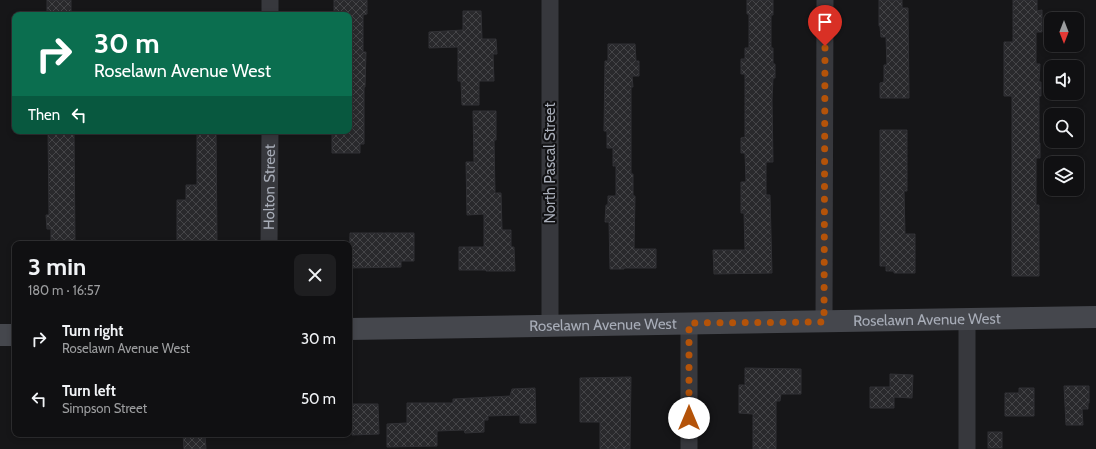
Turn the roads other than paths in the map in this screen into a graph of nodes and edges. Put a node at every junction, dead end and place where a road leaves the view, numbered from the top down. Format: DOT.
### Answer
graph roads {
  1 [pos="270,0"];
  2 [pos="550,0"];
  3 [pos="825,0"];
  4 [pos="270,12"];
  5 [pos="270,134"];
  6 [pos="269,241"];
  7 [pos="1096,317"];
  8 [pos="967,319"];
  9 [pos="824,322"];
  10 [pos="689,323"];
  11 [pos="550,326"];
  12 [pos="352,329"];
  13 [pos="0,335"];
  14 [pos="12,335"];
  15 [pos="689,449"];
  16 [pos="967,449"];
  1 -- 4 [label="street"];
  2 -- 11 [label="street, North Pascal Street"];
  3 -- 9 [label="street"];
  5 -- 6 [label="street, Holton Street"];
  7 -- 8 [label="street, Roselawn Avenue West"];
  8 -- 9 [label="street, Roselawn Avenue West"];
  8 -- 16 [label="street"];
  9 -- 10 [label="street, Roselawn Avenue West"];
  10 -- 11 [label="street, Roselawn Avenue West"];
  10 -- 15 [label="street"];
  11 -- 12 [label="street, Roselawn Avenue West"];
  13 -- 14 [label="street"];
}
